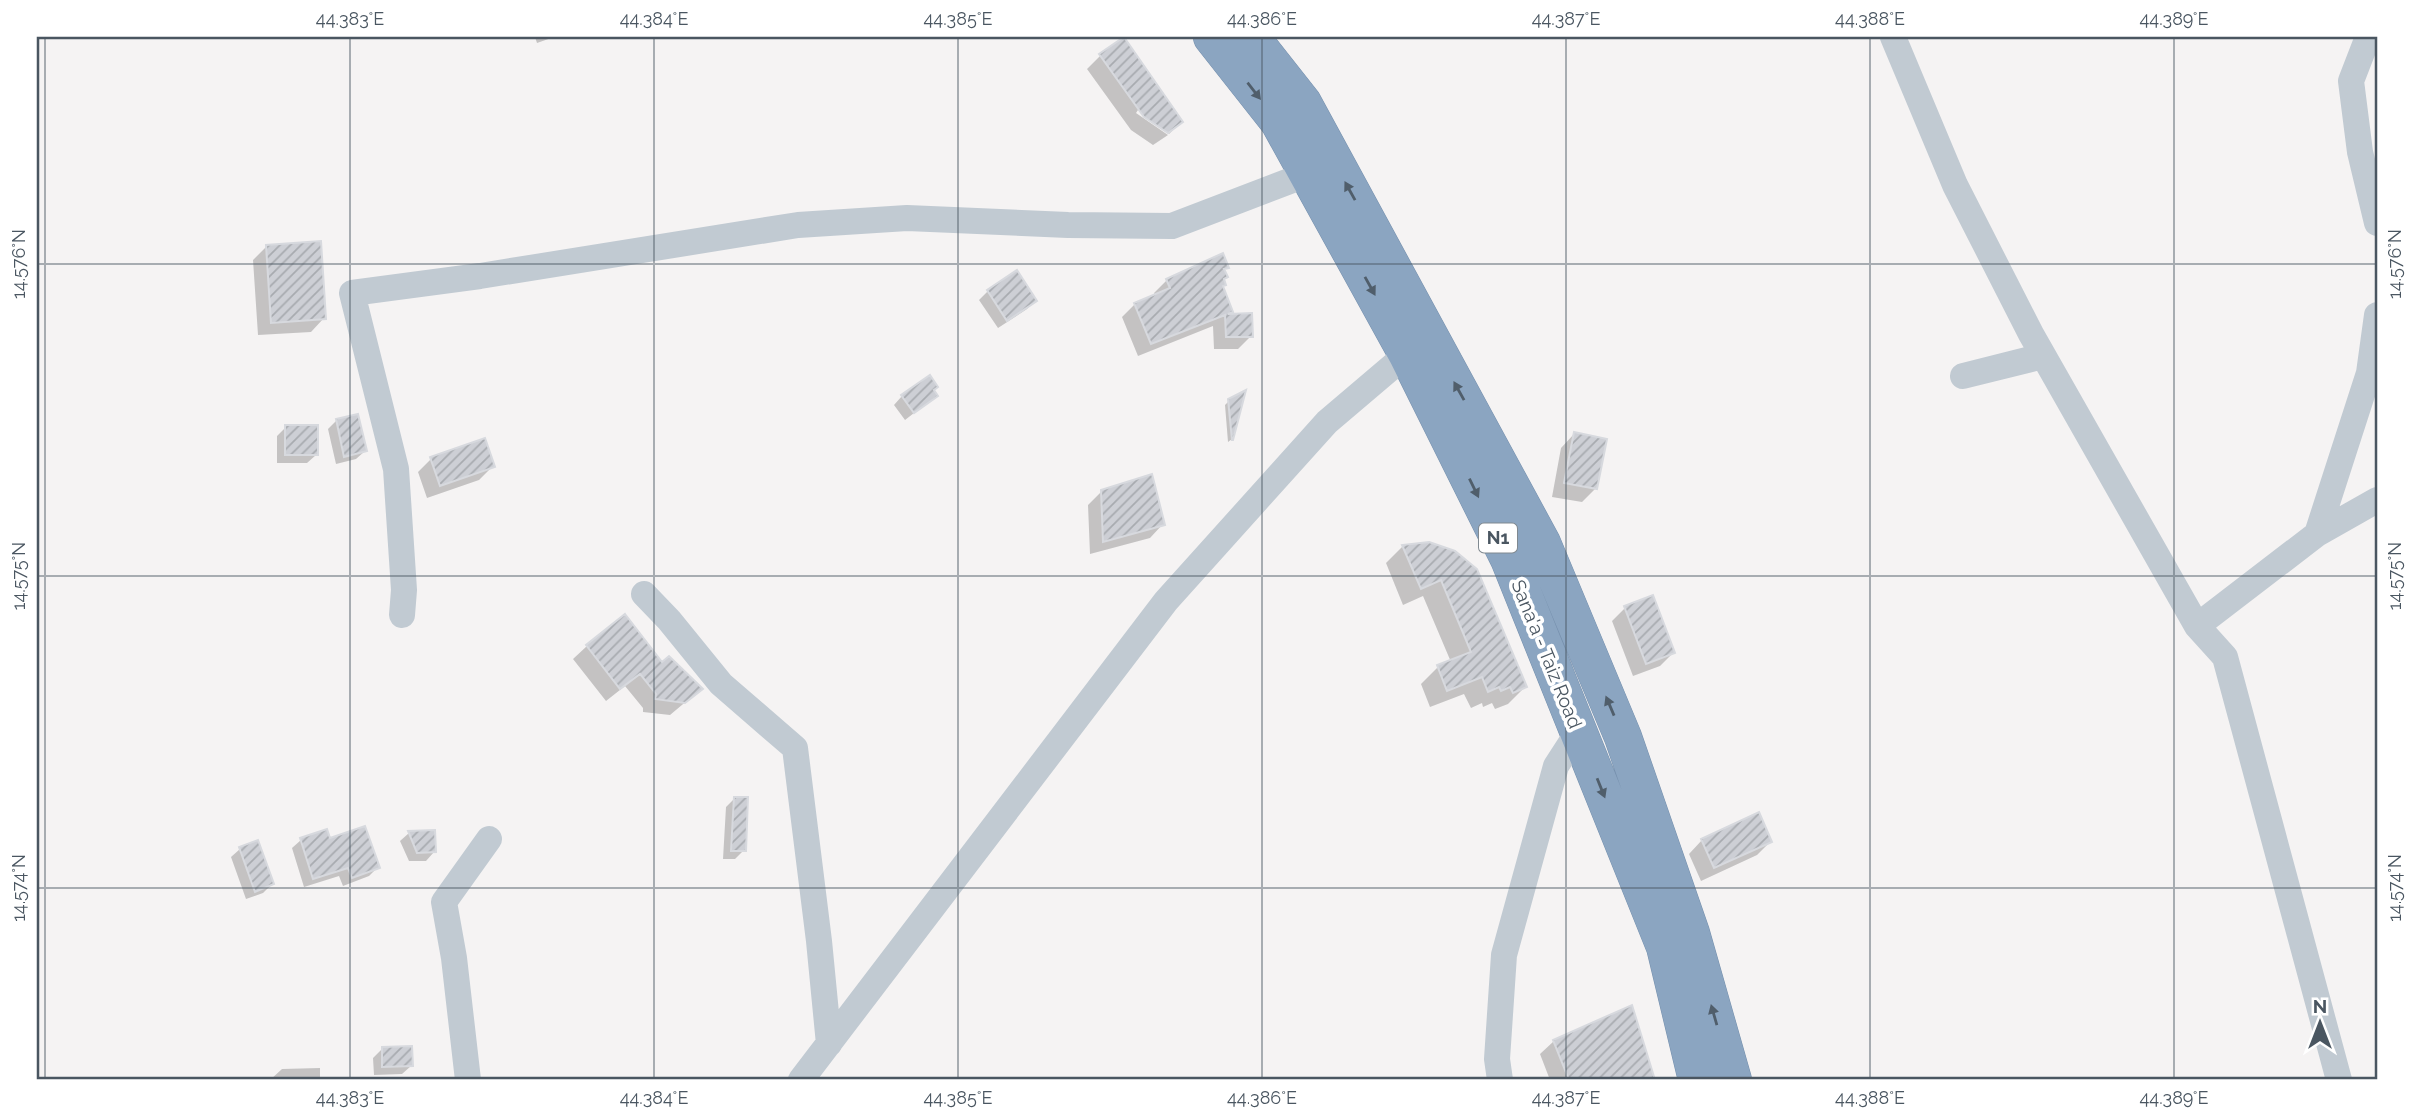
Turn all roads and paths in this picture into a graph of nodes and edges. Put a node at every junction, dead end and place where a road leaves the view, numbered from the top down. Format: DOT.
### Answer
graph roads {
  1 [pos="1212,37"];
  2 [pos="1251,37"];
  3 [pos="1893,37"];
  4 [pos="2368,37"];
  5 [pos="1308,174"];
  6 [pos="2377,223"];
  7 [pos="2377,315"];
  8 [pos="1407,354"];
  9 [pos="2043,356"];
  10 [pos="1963,376"];
  11 [pos="2377,499"];
  12 [pos="2317,534"];
  13 [pos="644,594"];
  14 [pos="402,615"];
  15 [pos="2197,626"];
  16 [pos="1578,732"];
  17 [pos="489,839"];
  18 [pos="828,1045"];
  19 [pos="468,1080"];
  20 [pos="801,1080"];
  21 [pos="1500,1080"];
  22 [pos="1697,1080"];
  23 [pos="1733,1080"];
  24 [pos="2339,1080"];
  1 -- 5 [label="highway, Sana'a - Taiz Road / N1, one-way"];
  23 -- 2 [label="highway, Sana'a - Taiz Road / N1, one-way"];
  3 -- 9 [label="street"];
  4 -- 6 [label="street"];
  5 -- 8 [label="highway, Sana'a - Taiz Road / N1, one-way"];
  5 -- 14 [label="street"];
  7 -- 12 [label="street"];
  8 -- 16 [label="highway, Sana'a - Taiz Road / N1, one-way"];
  8 -- 18 [label="street"];
  9 -- 10 [label="street"];
  9 -- 15 [label="street"];
  11 -- 12 [label="street"];
  12 -- 15 [label="street"];
  13 -- 18 [label="street"];
  15 -- 24 [label="street"];
  16 -- 21 [label="street"];
  16 -- 22 [label="highway, Sana'a - Taiz Road / N1, one-way"];
  17 -- 19 [label="street"];
  18 -- 20 [label="street"];
}
